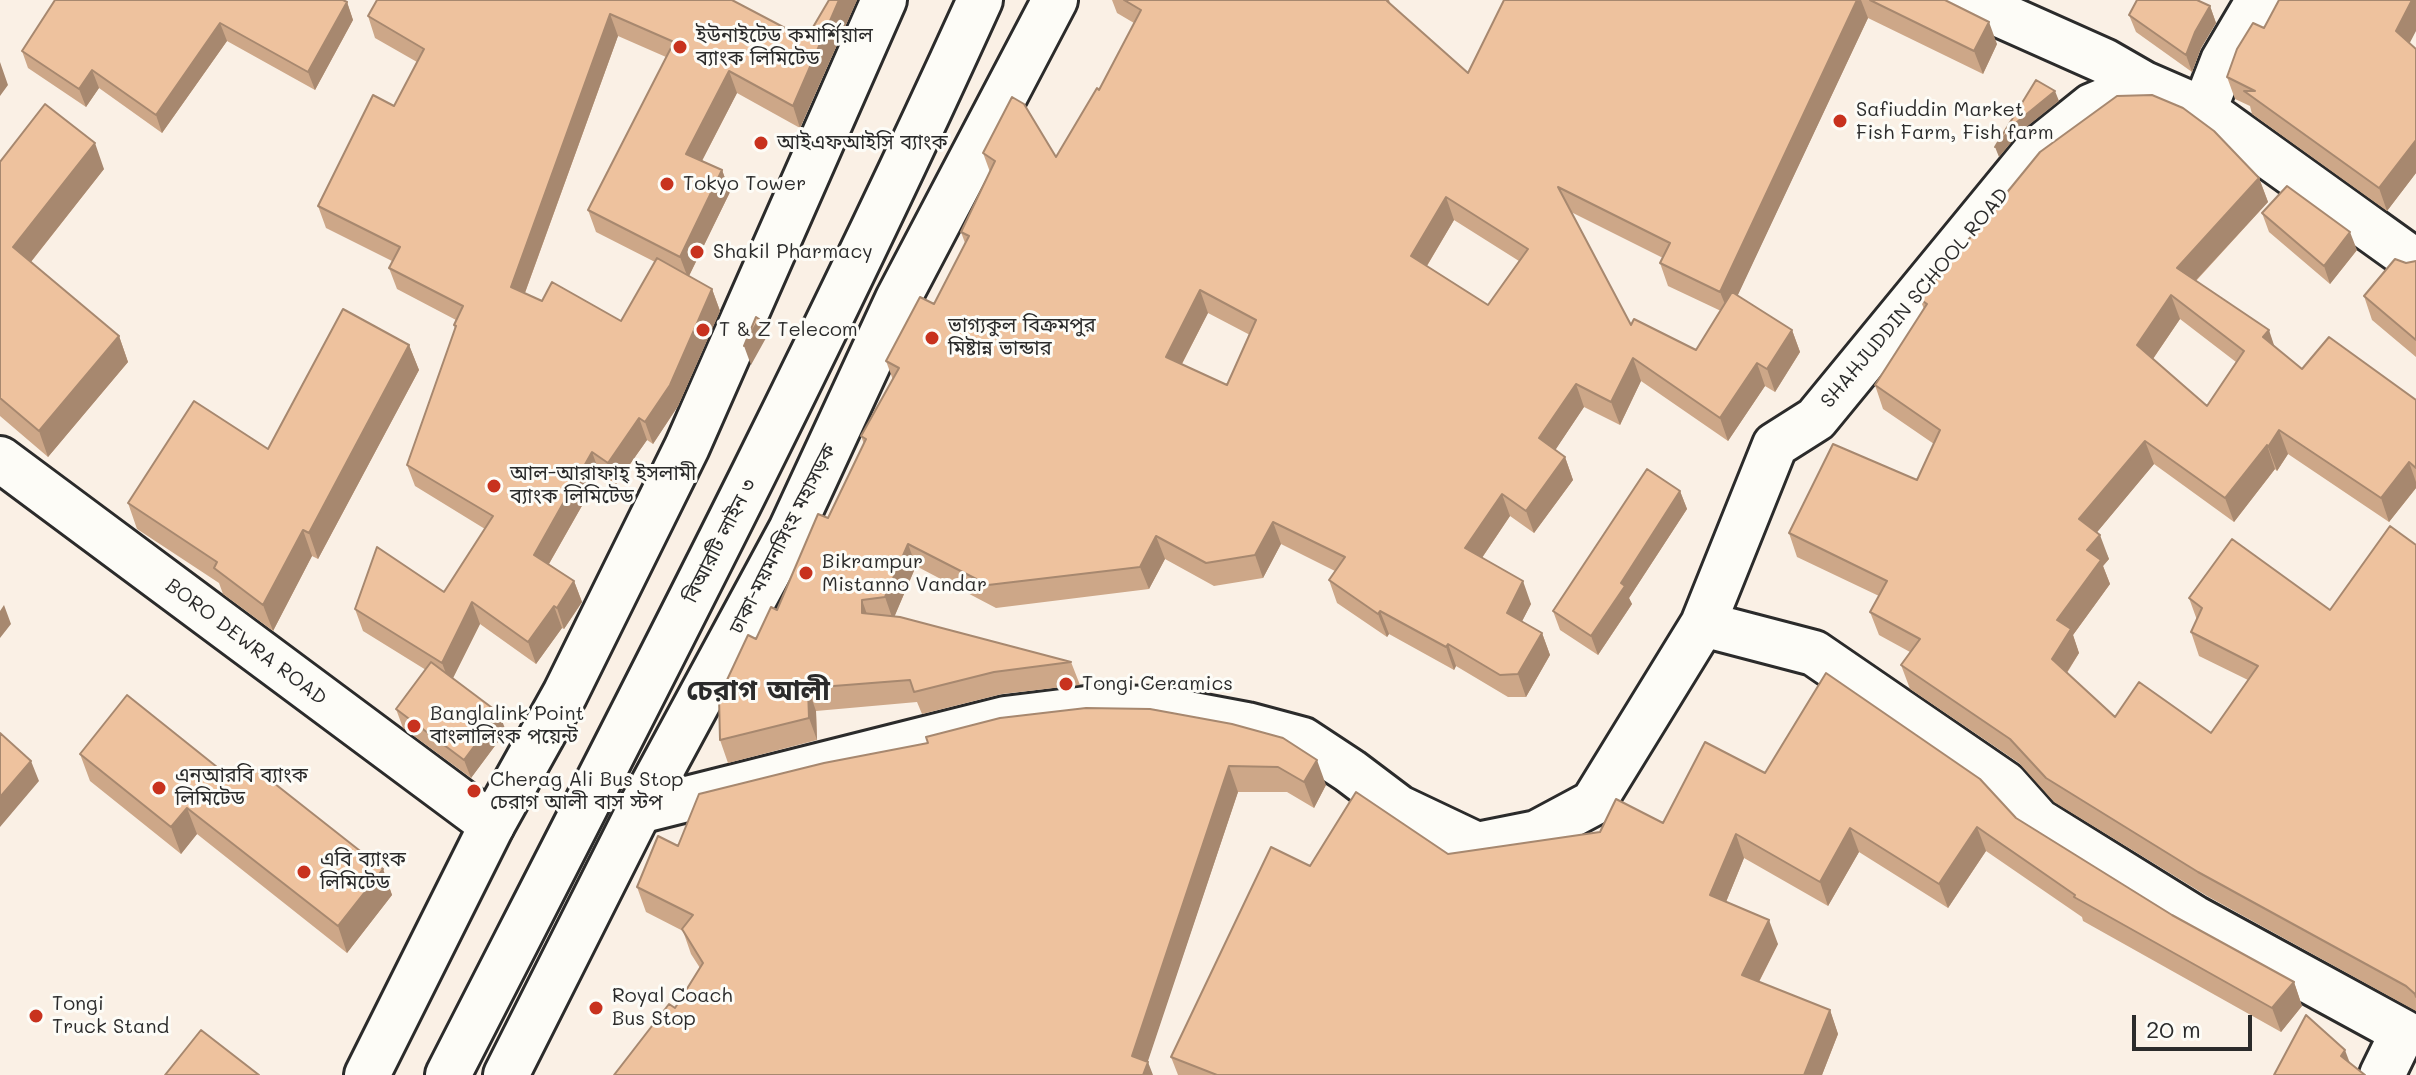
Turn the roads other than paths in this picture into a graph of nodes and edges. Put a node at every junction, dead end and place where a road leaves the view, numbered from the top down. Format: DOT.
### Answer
graph roads {
  1 [pos="884,0"];
  2 [pos="980,0"];
  3 [pos="1055,0"];
  4 [pos="1967,0"];
  5 [pos="2259,0"];
  6 [pos="2144,84"];
  7 [pos="2204,110"];
  8 [pos="2416,262"];
  9 [pos="0,459"];
  10 [pos="1703,624"];
  11 [pos="639,811"];
  12 [pos="492,825"];
  13 [pos="367,1075"];
  14 [pos="448,1075"];
  15 [pos="506,1075"];
  16 [pos="2382,1075"];
  1 -- 12 [label="main road"];
  2 -- 14 [label="main road, বিআরটি লাইন ৩"];
  3 -- 11 [label="main road, ঢাকা-ময়মনসিংহ মহাসড়ক"];
  4 -- 6 [label="main road"];
  5 -- 7 [label="main road"];
  6 -- 7 [label="main road"];
  6 -- 10 [label="main road, SHAHJUDDIN SCHOOL ROAD"];
  7 -- 8 [label="main road"];
  9 -- 12 [label="main road, BORO DEWRA ROAD"];
  10 -- 11 [label="main road, SHAHJUDDIN SCHOOL ROAD"];
  10 -- 16 [label="main road"];
  11 -- 15 [label="main road, ঢাকা-ময়মনসিংহ মহাসড়ক"];
  12 -- 13 [label="main road"];
}
